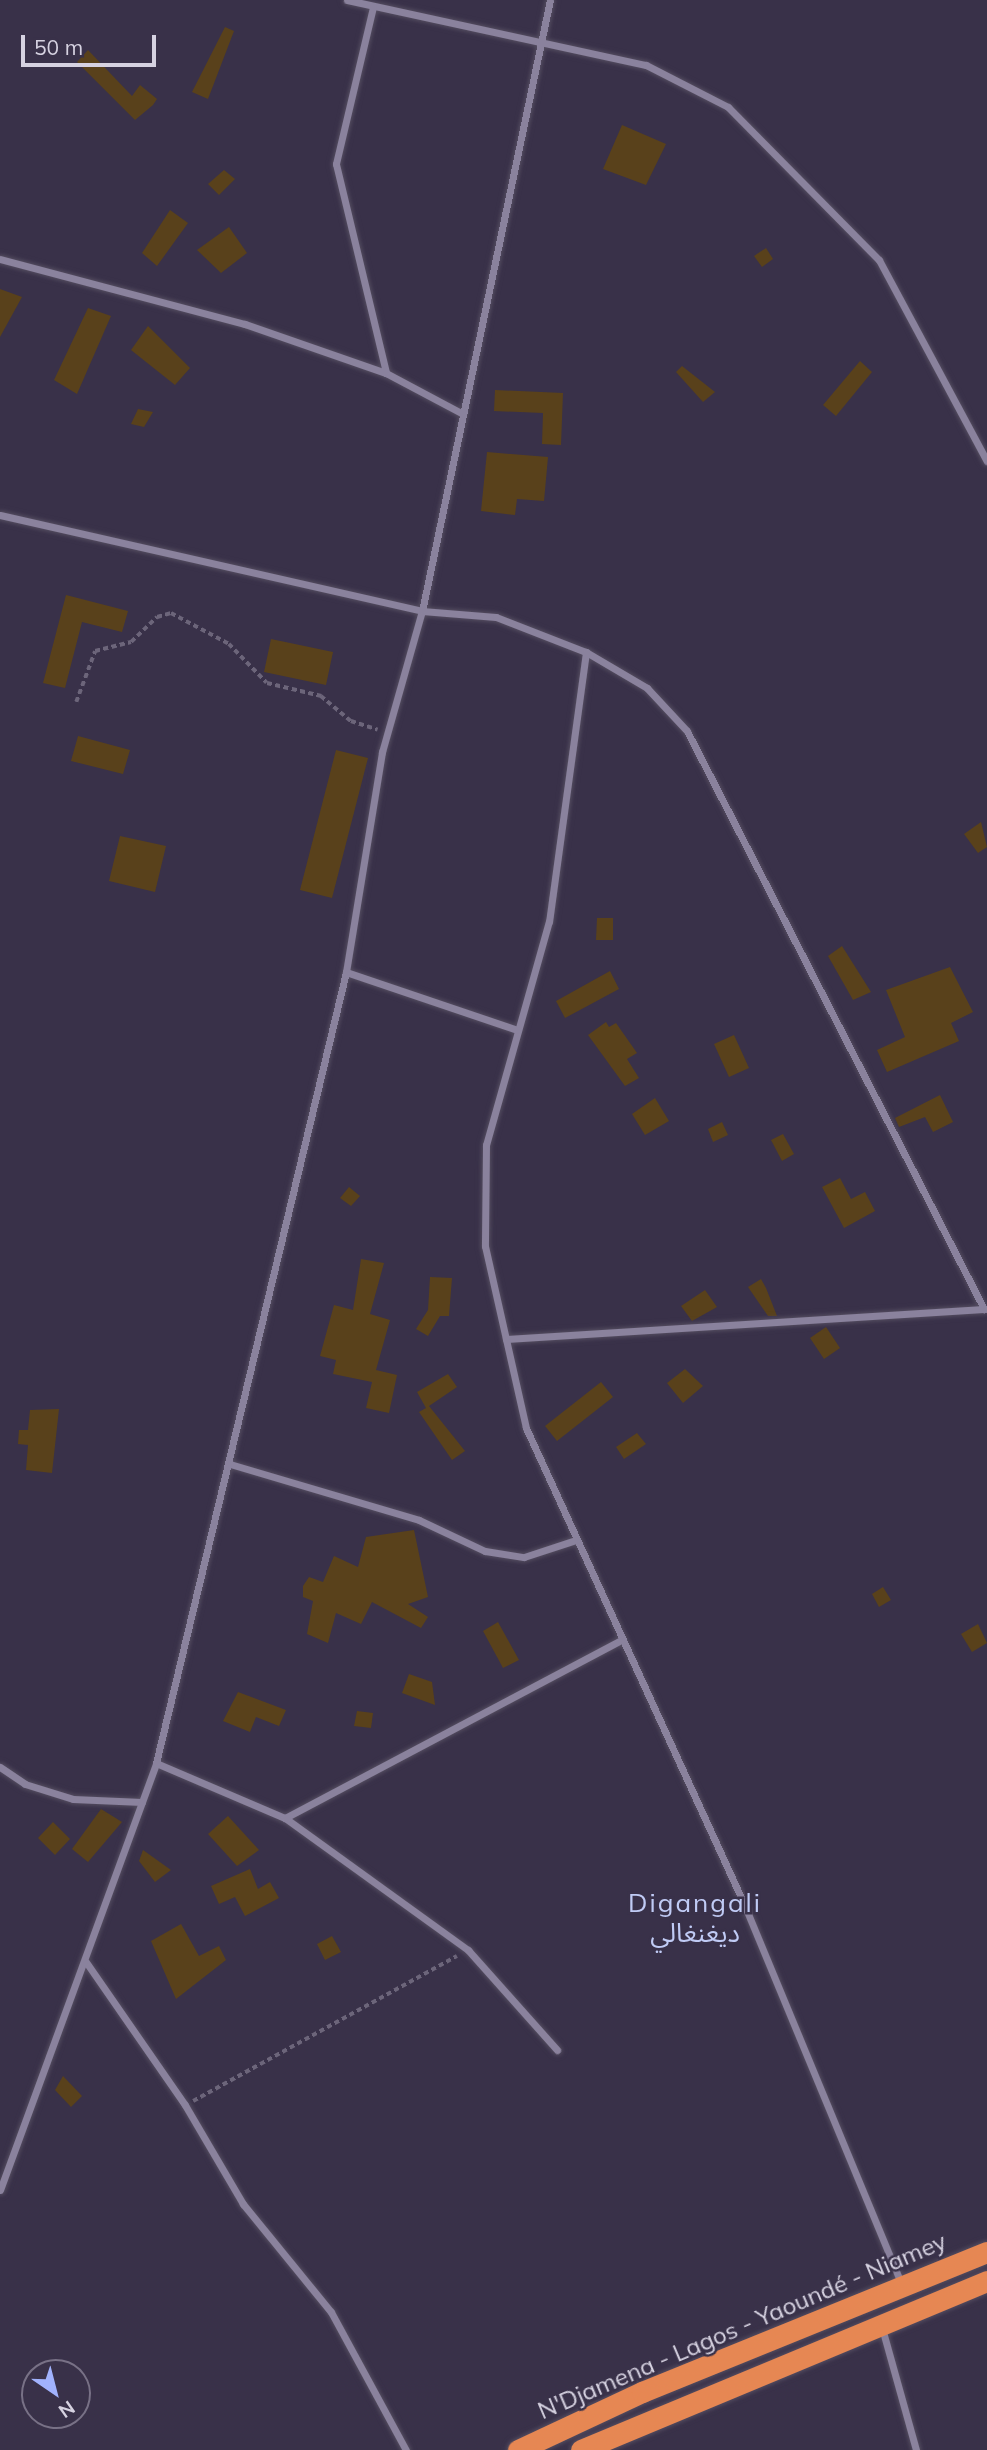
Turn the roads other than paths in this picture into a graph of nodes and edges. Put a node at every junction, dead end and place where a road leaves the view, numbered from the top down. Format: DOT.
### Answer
graph roads {
  1 [pos="347,0"];
  2 [pos="550,0"];
  3 [pos="373,7"];
  4 [pos="540,41"];
  5 [pos="0,260"];
  6 [pos="386,373"];
  7 [pos="463,414"];
  8 [pos="987,461"];
  9 [pos="0,515"];
  10 [pos="422,611"];
  11 [pos="586,652"];
  12 [pos="346,972"];
  13 [pos="517,1030"];
  14 [pos="506,1339"];
  15 [pos="230,1464"];
  16 [pos="576,1540"];
  17 [pos="623,1639"];
  18 [pos="156,1763"];
  19 [pos="0,1767"];
  20 [pos="142,1802"];
  21 [pos="285,1818"];
  22 [pos="86,1962"];
  23 [pos="557,2050"];
  24 [pos="1,2185"];
  25 [pos="987,2252"];
  26 [pos="987,2281"];
  27 [pos="902,2283"];
  28 [pos="880,2324"];
  29 [pos="406,2450"];
  30 [pos="518,2450"];
  31 [pos="581,2450"];
  32 [pos="916,2450"];
  1 -- 3 [label="street"];
  2 -- 4 [label="street"];
  3 -- 4 [label="street"];
  3 -- 6 [label="street"];
  4 -- 7 [label="street"];
  4 -- 8 [label="street"];
  5 -- 6 [label="street"];
  6 -- 7 [label="street"];
  7 -- 10 [label="street"];
  9 -- 10 [label="street"];
  10 -- 11 [label="street"];
  10 -- 12 [label="street"];
  11 -- 13 [label="street"];
  11 -- 14 [label="street"];
  12 -- 13 [label="street"];
  12 -- 15 [label="street"];
  13 -- 14 [label="street"];
  14 -- 16 [label="street"];
  15 -- 16 [label="street"];
  15 -- 18 [label="street"];
  16 -- 17 [label="street"];
  17 -- 21 [label="street"];
  17 -- 27 [label="street"];
  18 -- 20 [label="street"];
  18 -- 21 [label="street"];
  19 -- 20 [label="street"];
  20 -- 22 [label="street"];
  21 -- 23 [label="street"];
  22 -- 24 [label="street"];
  22 -- 29 [label="street"];
  25 -- 27 [label="highway, N'Djamena - Lagos - Yaoundé - Niamey"];
  26 -- 28 [label="highway, N'Djamena - Lagos - Yaoundé - Niamey"];
  27 -- 30 [label="highway, N'Djamena - Lagos - Yaoundé - Niamey"];
  28 -- 31 [label="highway, N'Djamena - Lagos - Yaoundé - Niamey"];
  28 -- 32 [label="street"];
}
